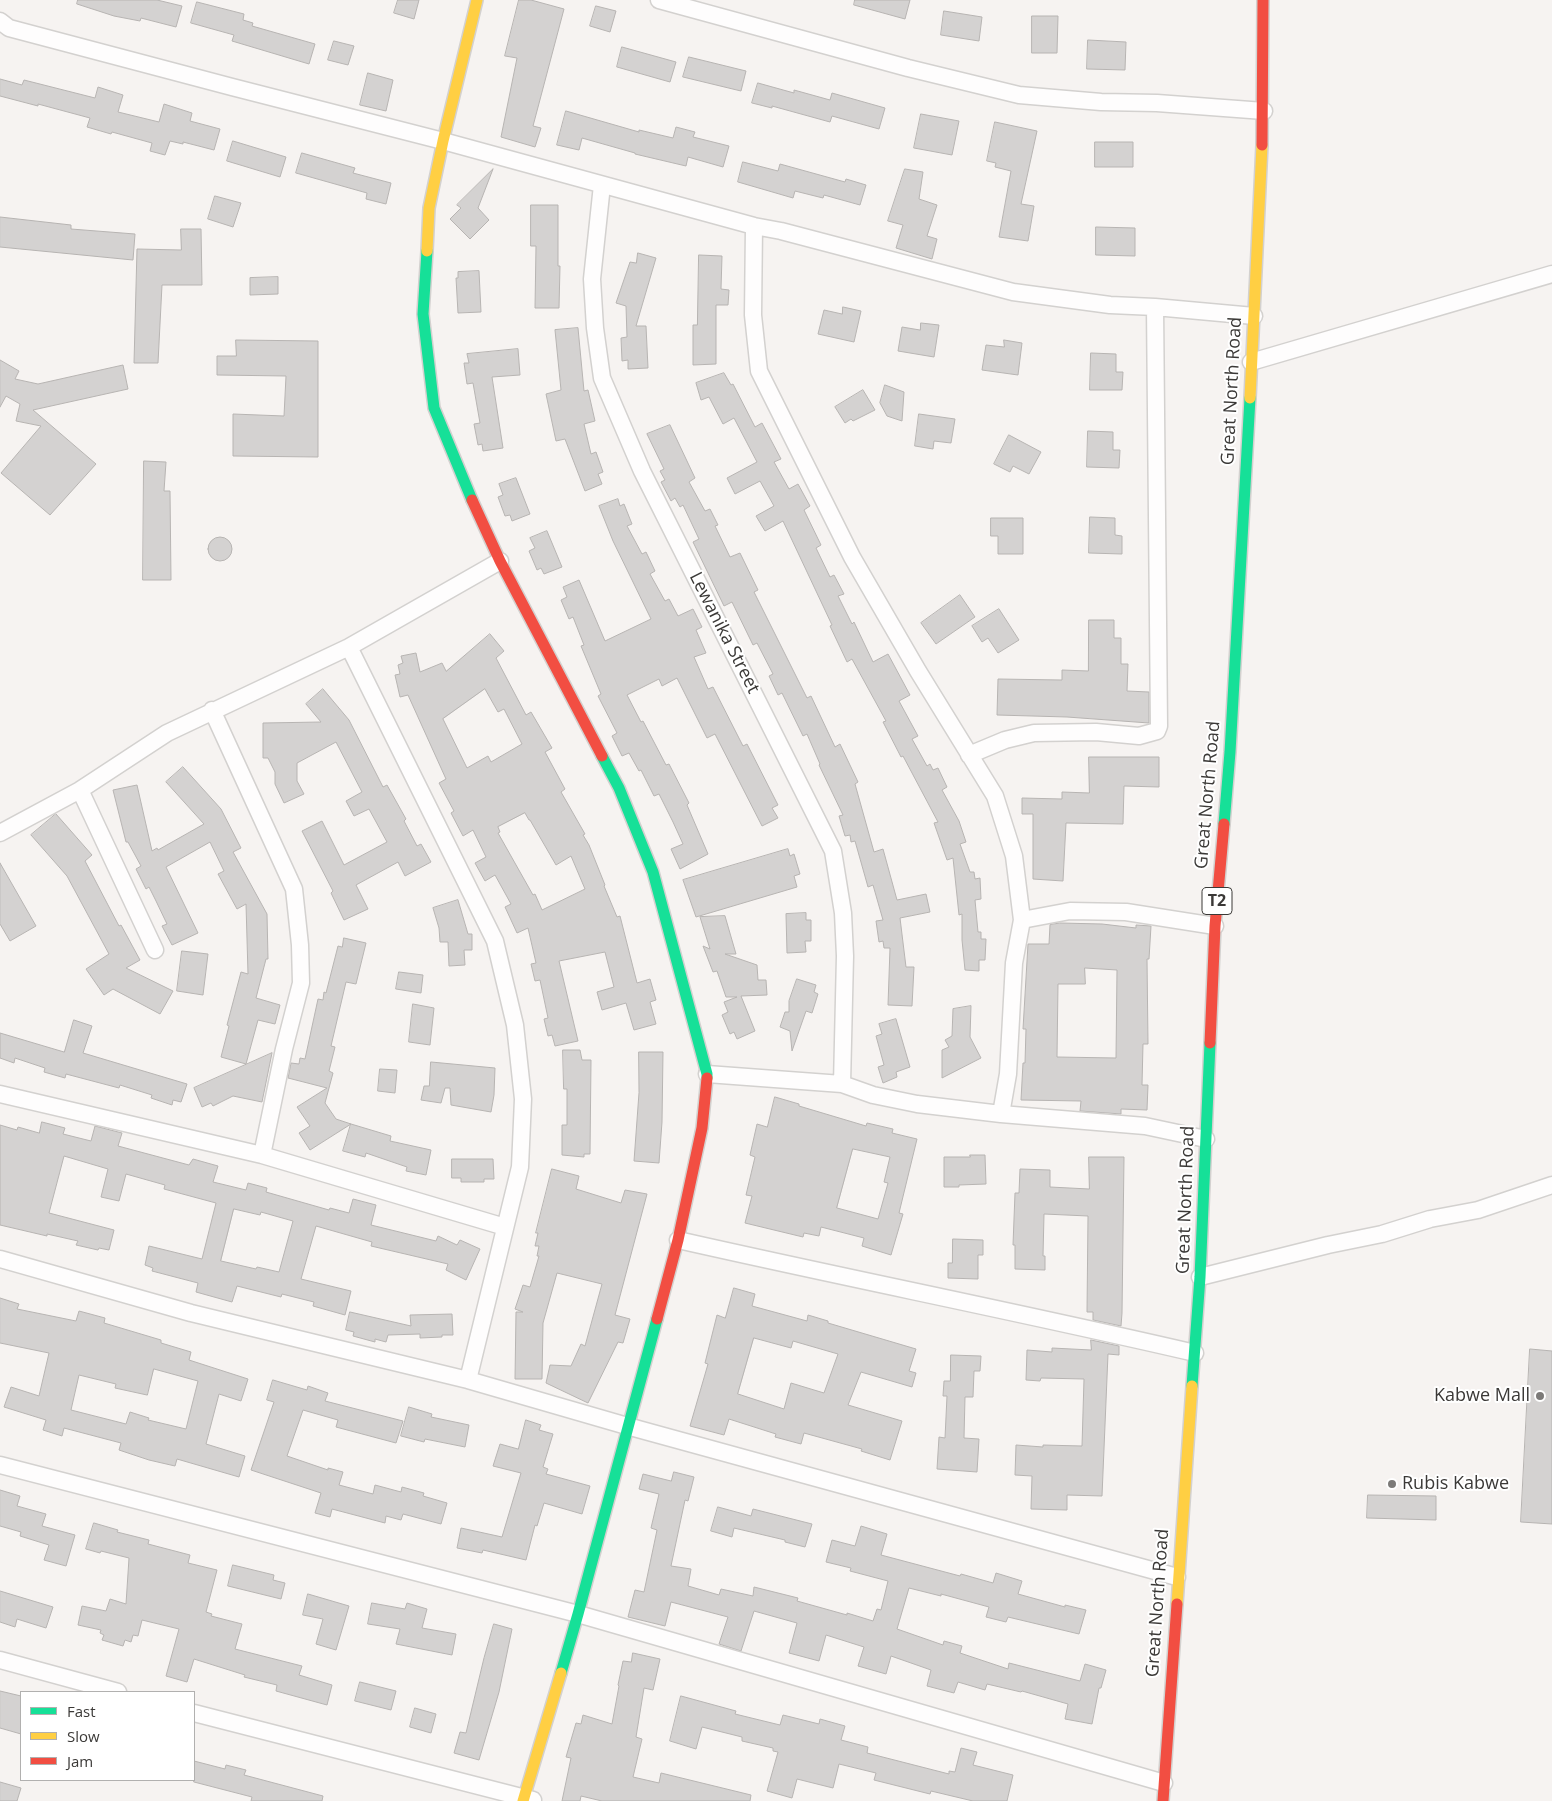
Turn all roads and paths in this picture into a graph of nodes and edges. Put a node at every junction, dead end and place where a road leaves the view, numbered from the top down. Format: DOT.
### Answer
graph roads {
  1 [pos="477,0"];
  2 [pos="659,0"];
  3 [pos="1264,0"];
  4 [pos="0,21"];
  5 [pos="1264,111"];
  6 [pos="443,141"];
  7 [pos="602,185"];
  8 [pos="754,226"];
  9 [pos="1552,274"];
  10 [pos="1155,307"];
  11 [pos="1254,316"];
  12 [pos="1251,362"];
  13 [pos="500,561"];
  14 [pos="349,647"];
  15 [pos="212,710"];
  16 [pos="969,755"];
  17 [pos="80,790"];
  18 [pos="0,833"];
  19 [pos="1022,920"];
  20 [pos="1215,926"];
  21 [pos="154,950"];
  22 [pos="707,1074"];
  23 [pos="842,1084"];
  24 [pos="0,1094"];
  25 [pos="1001,1114"];
  26 [pos="1206,1139"];
  27 [pos="262,1156"];
  28 [pos="1552,1185"];
  29 [pos="505,1227"];
  30 [pos="678,1240"];
  31 [pos="0,1259"];
  32 [pos="1200,1277"];
  33 [pos="1195,1353"];
  34 [pos="468,1380"];
  35 [pos="627,1426"];
  36 [pos="0,1465"];
  37 [pos="1177,1577"];
  38 [pos="578,1614"];
  39 [pos="0,1660"];
  40 [pos="114,1691"];
  41 [pos="195,1712"];
  42 [pos="1164,1783"];
  43 [pos="527,1800"];
  44 [pos="1163,1801"];
  1 -- 6 [label="main road"];
  2 -- 5 [label="street"];
  3 -- 5 [label="main road, Great North Road / T2"];
  4 -- 6 [label="street"];
  5 -- 11 [label="main road, Great North Road / T2"];
  6 -- 7 [label="street"];
  6 -- 13 [label="main road"];
  7 -- 8 [label="street"];
  7 -- 23 [label="street, Lewanika Street"];
  8 -- 10 [label="street"];
  8 -- 16 [label="street"];
  9 -- 12 [label="street"];
  10 -- 11 [label="street"];
  10 -- 16 [label="street"];
  11 -- 12 [label="main road, Great North Road / T2"];
  12 -- 20 [label="main road, Great North Road / T2"];
  13 -- 14 [label="street"];
  13 -- 22 [label="main road"];
  14 -- 15 [label="street"];
  14 -- 29 [label="street"];
  15 -- 17 [label="street"];
  15 -- 27 [label="street"];
  16 -- 19 [label="street"];
  17 -- 18 [label="street"];
  17 -- 21 [label="street"];
  19 -- 20 [label="street"];
  19 -- 25 [label="street"];
  20 -- 26 [label="main road, Great North Road / T2"];
  22 -- 23 [label="street"];
  22 -- 30 [label="main road"];
  23 -- 25 [label="street"];
  24 -- 27 [label="street"];
  25 -- 26 [label="street"];
  26 -- 32 [label="main road, Great North Road / T2"];
  27 -- 29 [label="street"];
  28 -- 32 [label="street"];
  29 -- 34 [label="street"];
  30 -- 33 [label="street"];
  30 -- 35 [label="main road"];
  31 -- 34 [label="street"];
  32 -- 33 [label="main road, Great North Road / T2"];
  33 -- 37 [label="main road, Great North Road / T2"];
  34 -- 35 [label="street"];
  35 -- 37 [label="street"];
  35 -- 38 [label="main road"];
  36 -- 38 [label="street"];
  37 -- 42 [label="main road, Great North Road / T2"];
  38 -- 42 [label="street"];
  38 -- 43 [label="main road"];
  39 -- 40 [label="street"];
  41 -- 43 [label="street"];
  42 -- 44 [label="main road, Great North Road / T2"];
}
